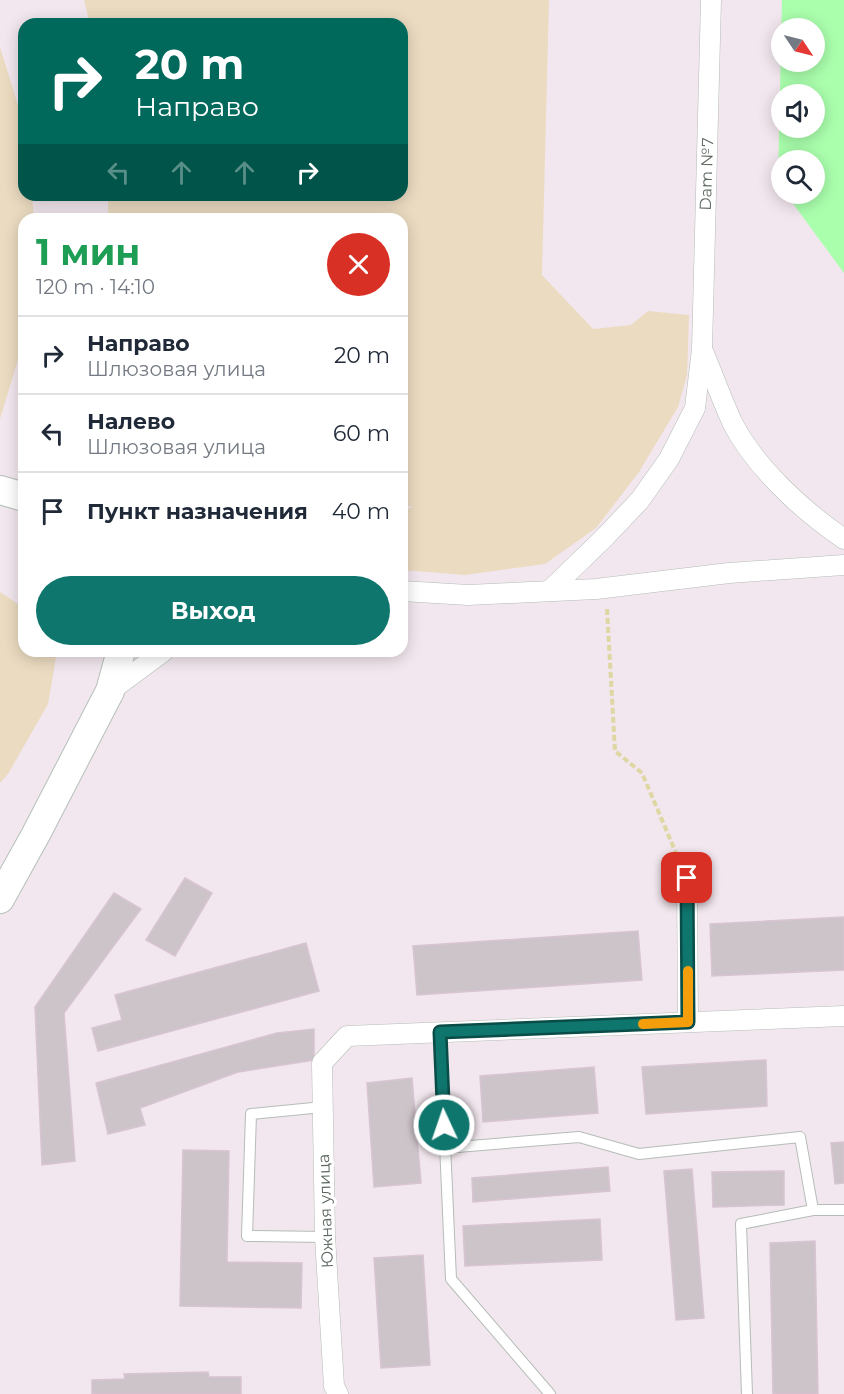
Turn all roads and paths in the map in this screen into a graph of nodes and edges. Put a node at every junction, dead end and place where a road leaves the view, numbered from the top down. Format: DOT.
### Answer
graph roads {
  1 [pos="711,0"];
  2 [pos="702,349"];
  3 [pos="0,489"];
  4 [pos="18,495"];
  5 [pos="844,539"];
  6 [pos="844,565"];
  7 [pos="606,587"];
  8 [pos="408,591"];
  9 [pos="549,591"];
  10 [pos="119,657"];
  11 [pos="156,657"];
  12 [pos="110,691"];
  13 [pos="687,878"];
  14 [pos="0,899"];
  15 [pos="844,1016"];
  16 [pos="688,1022"];
  17 [pos="440,1032"];
  18 [pos="323,1107"];
  19 [pos="445,1148"];
  20 [pos="813,1210"];
  21 [pos="844,1210"];
  22 [pos="325,1237"];
  23 [pos="338,1394"];
  24 [pos="549,1394"];
  25 [pos="747,1394"];
  1 -- 2 [label="street, Dam №7"];
  2 -- 5 [label="street"];
  2 -- 9 [label="street, Dam №7"];
  3 -- 4 [label="street"];
  6 -- 7 [label="street"];
  7 -- 9 [label="street"];
  7 -- 13 [label="path"];
  8 -- 9 [label="street"];
  10 -- 12 [label="street"];
  11 -- 12 [label="street"];
  12 -- 14 [label="street"];
  13 -- 16 [label="street"];
  15 -- 16 [label="street"];
  16 -- 17 [label="street"];
  17 -- 18 [label="street, Южная улица"];
  17 -- 19 [label="lane"];
  18 -- 22 [label="street, Южная улица"];
  18 -- 22 [label="lane"];
  19 -- 20 [label="lane"];
  19 -- 24 [label="lane"];
  20 -- 21 [label="lane"];
  20 -- 25 [label="lane"];
  22 -- 23 [label="street, Южная улица"];
}
